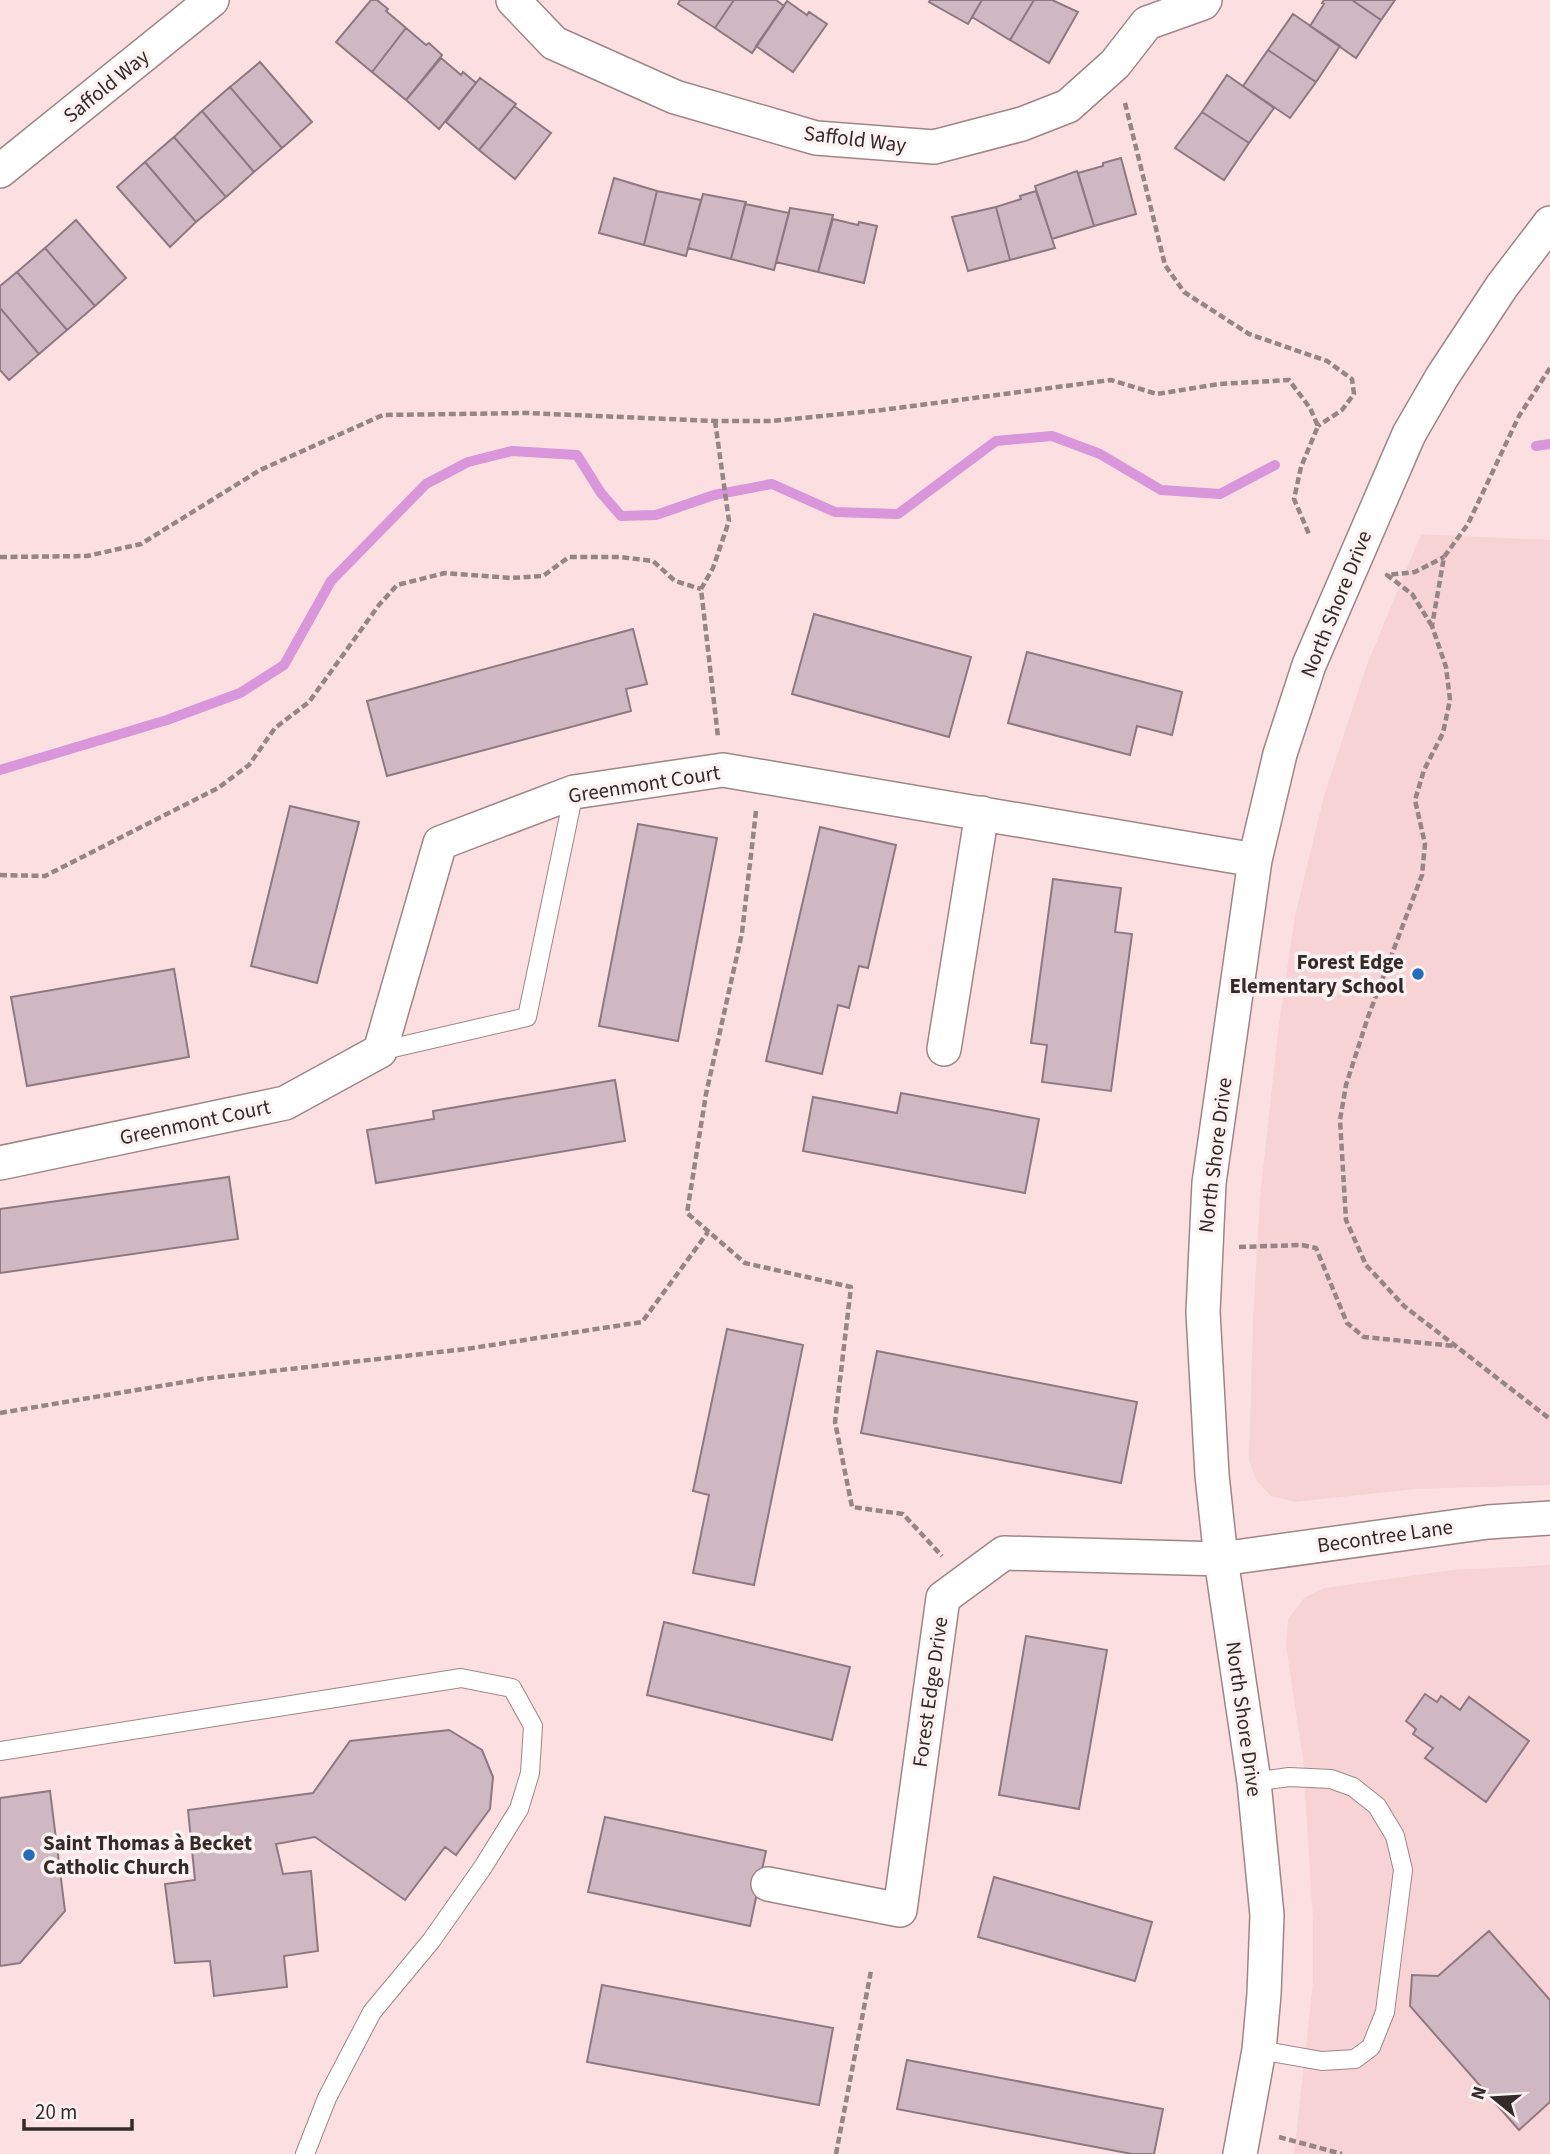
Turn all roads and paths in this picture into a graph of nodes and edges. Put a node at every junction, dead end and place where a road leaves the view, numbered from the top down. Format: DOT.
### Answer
graph roads {
  1 [pos="212,0"];
  2 [pos="513,0"];
  3 [pos="1205,0"];
  4 [pos="1147,12"];
  5 [pos="1115,64"];
  6 [pos="0,171"];
  7 [pos="1550,223"];
  8 [pos="1550,368"];
  9 [pos="715,421"];
  10 [pos="1318,426"];
  11 [pos="1310,534"];
  12 [pos="0,557"];
  13 [pos="1444,557"];
  14 [pos="701,589"];
  15 [pos="1432,626"];
  16 [pos="723,770"];
  17 [pos="760,775"];
  18 [pos="574,792"];
  19 [pos="982,813"];
  20 [pos="1255,860"];
  21 [pos="0,875"];
  22 [pos="944,1049"];
  23 [pos="380,1051"];
  24 [pos="0,1163"];
  25 [pos="708,1232"];
  26 [pos="1204,1249"];
  27 [pos="1455,1346"];
  28 [pos="0,1413"];
  29 [pos="1550,1419"];
  30 [pos="1550,1518"];
  31 [pos="1221,1559"];
  32 [pos="966,1581"];
  33 [pos="0,1751"];
  34 [pos="1254,1782"];
  35 [pos="768,1884"];
  36 [pos="871,1971"];
  37 [pos="1259,2050"];
  38 [pos="1279,2137"];
  39 [pos="304,2154"];
  40 [pos="836,2154"];
  41 [pos="1240,2154"];
  42 [pos="1342,2154"];
  1 -- 6 [label="street, Saffold Way"];
  2 -- 5 [label="street, Saffold Way"];
  3 -- 4 [label="street, Saffold Way"];
  4 -- 5 [label="street, Saffold Way"];
  5 -- 10 [label="path"];
  7 -- 20 [label="street, North Shore Drive"];
  8 -- 13 [label="path"];
  9 -- 10 [label="path"];
  9 -- 12 [label="path"];
  9 -- 14 [label="path"];
  10 -- 11 [label="path"];
  13 -- 15 [label="path"];
  13 -- 15 [label="path"];
  14 -- 16 [label="path"];
  14 -- 21 [label="path"];
  15 -- 27 [label="path"];
  16 -- 17 [label="street, Greenmont Court"];
  16 -- 18 [label="street, Greenmont Court"];
  17 -- 19 [label="street, Greenmont Court"];
  17 -- 25 [label="path"];
  18 -- 23 [label="street, Greenmont Court"];
  18 -- 23 [label="lane"];
  19 -- 20 [label="street, Greenmont Court"];
  19 -- 22 [label="street"];
  20 -- 26 [label="street, North Shore Drive"];
  23 -- 24 [label="street, Greenmont Court"];
  25 -- 28 [label="path"];
  25 -- 32 [label="path"];
  26 -- 27 [label="path"];
  26 -- 31 [label="street, North Shore Drive"];
  27 -- 29 [label="path"];
  30 -- 31 [label="street, Becontree Lane"];
  31 -- 32 [label="street, Forest Edge Drive"];
  31 -- 34 [label="street, North Shore Drive"];
  32 -- 35 [label="street, Forest Edge Drive"];
  33 -- 39 [label="lane"];
  34 -- 37 [label="street, North Shore Drive"];
  34 -- 37 [label="lane"];
  36 -- 40 [label="path"];
  37 -- 41 [label="street, North Shore Drive"];
  38 -- 42 [label="path"];
}
